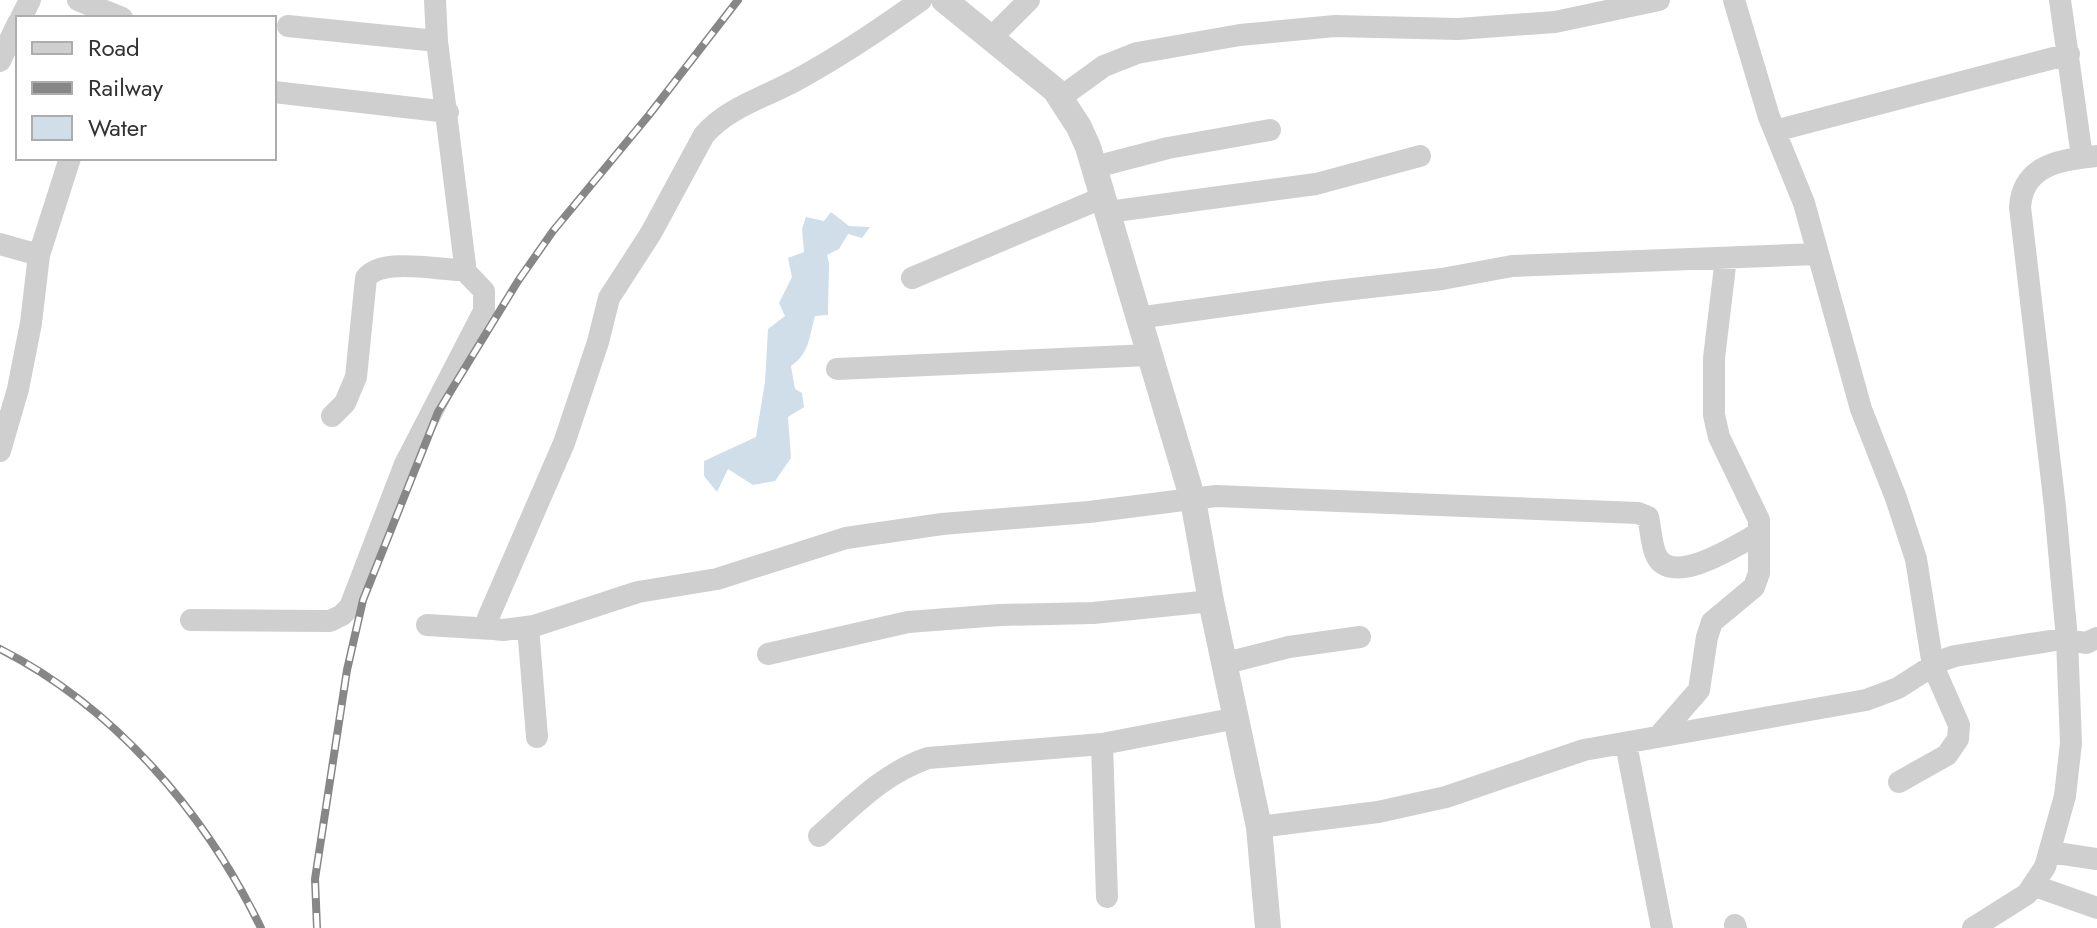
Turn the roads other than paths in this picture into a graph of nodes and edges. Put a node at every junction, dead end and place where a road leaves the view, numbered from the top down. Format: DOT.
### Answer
graph roads {
  1 [pos="78,0"];
  2 [pos="435,0"];
  3 [pos="921,0"];
  4 [pos="944,0"];
  5 [pos="1029,0"];
  6 [pos="1659,0"];
  7 [pos="1734,0"];
  8 [pos="2060,0"];
  9 [pos="1578,9"];
  10 [pos="117,16"];
  11 [pos="288,26"];
  12 [pos="16,27"];
  13 [pos="991,38"];
  14 [pos="437,41"];
  15 [pos="2069,54"];
  16 [pos="0,61"];
  17 [pos="276,92"];
  18 [pos="1061,97"];
  19 [pos="448,112"];
  20 [pos="1270,130"];
  21 [pos="1775,131"];
  22 [pos="1420,156"];
  23 [pos="2089,156"];
  24 [pos="69,160"];
  25 [pos="1095,167"];
  26 [pos="1106,205"];
  27 [pos="0,244"];
  28 [pos="1817,254"];
  29 [pos="39,255"];
  30 [pos="1726,258"];
  31 [pos="462,268"];
  32 [pos="912,278"];
  33 [pos="1137,318"];
  34 [pos="1149,355"];
  35 [pos="837,369"];
  36 [pos="332,416"];
  37 [pos="0,451"];
  38 [pos="1193,500"];
  39 [pos="1759,533"];
  40 [pos="1211,601"];
  41 [pos="191,620"];
  42 [pos="427,625"];
  43 [pos="528,627"];
  44 [pos="493,629"];
  45 [pos="1360,637"];
  46 [pos="2097,638"];
  47 [pos="2067,639"];
  48 [pos="768,654"];
  49 [pos="1226,663"];
  50 [pos="1933,666"];
  51 [pos="1237,718"];
  52 [pos="537,737"];
  53 [pos="1658,737"];
  54 [pos="1102,744"];
  55 [pos="1626,744"];
  56 [pos="1899,782"];
  57 [pos="1259,827"];
  58 [pos="819,836"];
  59 [pos="2050,852"];
  60 [pos="2097,859"];
  61 [pos="2035,886"];
  62 [pos="1107,897"];
  63 [pos="2097,908"];
  64 [pos="1268,928"];
  65 [pos="1662,928"];
  66 [pos="1973,928"];
  1 -- 10 [label="street"];
  2 -- 14 [label="street"];
  3 -- 44 [label="street"];
  4 -- 13 [label="street"];
  5 -- 13 [label="street"];
  6 -- 9 [label="street"];
  7 -- 21 [label="street"];
  8 -- 15 [label="street"];
  9 -- 18 [label="street"];
  11 -- 14 [label="street"];
  12 -- 16 [label="street"];
  13 -- 18 [label="street"];
  14 -- 19 [label="street"];
  15 -- 21 [label="street"];
  15 -- 23 [label="street"];
  17 -- 19 [label="street"];
  18 -- 25 [label="street"];
  19 -- 31 [label="street"];
  20 -- 25 [label="street"];
  21 -- 28 [label="street"];
  22 -- 26 [label="street"];
  23 -- 47 [label="street"];
  24 -- 29 [label="street"];
  25 -- 26 [label="street"];
  26 -- 32 [label="street"];
  26 -- 33 [label="street"];
  27 -- 29 [label="street"];
  28 -- 30 [label="street"];
  28 -- 50 [label="street"];
  29 -- 37 [label="street"];
  30 -- 33 [label="street"];
  30 -- 39 [label="street"];
  31 -- 36 [label="street"];
  31 -- 41 [label="street"];
  33 -- 34 [label="street"];
  34 -- 35 [label="street"];
  34 -- 38 [label="street"];
  38 -- 39 [label="street"];
  38 -- 40 [label="street"];
  38 -- 43 [label="street"];
  39 -- 53 [label="street"];
  40 -- 48 [label="street"];
  40 -- 49 [label="street"];
  42 -- 44 [label="street"];
  43 -- 44 [label="street"];
  43 -- 52 [label="street"];
  45 -- 49 [label="street"];
  46 -- 47 [label="street"];
  47 -- 50 [label="street"];
  47 -- 59 [label="street"];
  49 -- 51 [label="street"];
  50 -- 53 [label="street"];
  50 -- 56 [label="street"];
  51 -- 54 [label="street"];
  51 -- 57 [label="street"];
  53 -- 55 [label="street"];
  54 -- 58 [label="street"];
  54 -- 62 [label="street"];
  55 -- 57 [label="street"];
  55 -- 65 [label="street"];
  57 -- 64 [label="street"];
  59 -- 60 [label="street"];
  59 -- 61 [label="street"];
  61 -- 63 [label="street"];
  61 -- 66 [label="street"];
}
